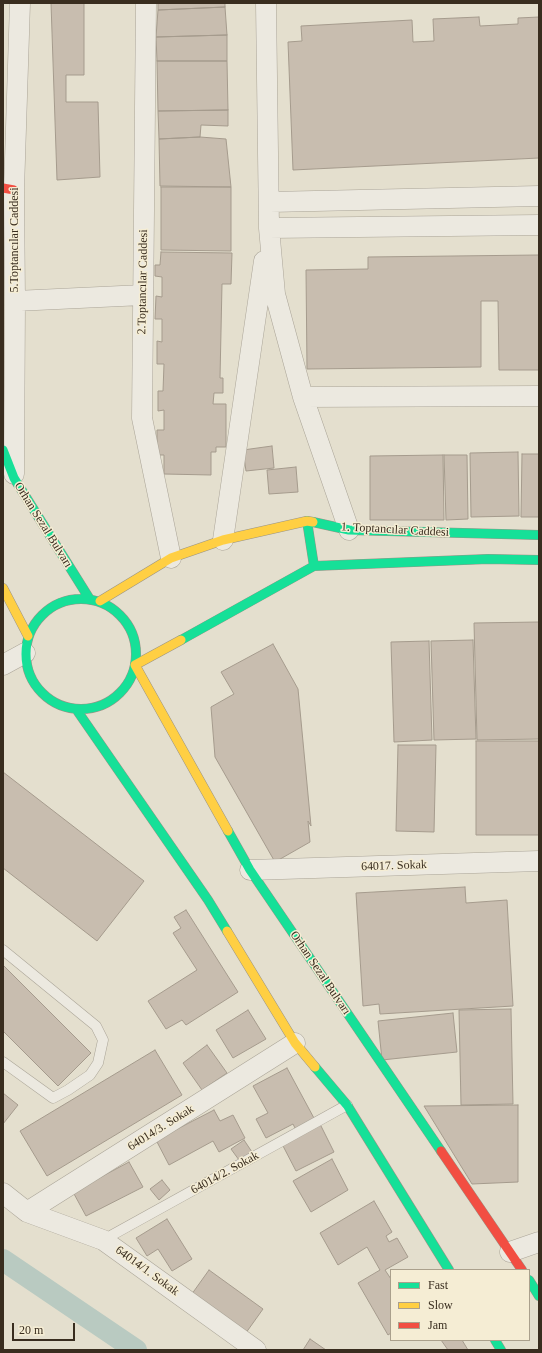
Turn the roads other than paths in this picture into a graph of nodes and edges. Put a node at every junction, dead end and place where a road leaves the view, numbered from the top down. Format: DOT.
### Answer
graph roads {
  1 [pos="20,3"];
  2 [pos="146,3"];
  3 [pos="266,3"];
  4 [pos="8,189"];
  5 [pos="539,196"];
  6 [pos="270,202"];
  7 [pos="539,225"];
  8 [pos="269,228"];
  9 [pos="143,295"];
  10 [pos="15,301"];
  11 [pos="539,396"];
  12 [pos="303,397"];
  13 [pos="3,450"];
  14 [pos="14,478"];
  15 [pos="307,521"];
  16 [pos="349,530"];
  17 [pos="539,535"];
  18 [pos="223,540"];
  19 [pos="171,558"];
  20 [pos="539,560"];
  21 [pos="314,566"];
  22 [pos="3,588"];
  23 [pos="89,598"];
  24 [pos="100,601"];
  25 [pos="26,644"];
  26 [pos="3,665"];
  27 [pos="135,665"];
  28 [pos="76,709"];
  29 [pos="539,861"];
  30 [pos="250,870"];
  31 [pos="3,950"];
  32 [pos="295,1043"];
  33 [pos="3,1062"];
  34 [pos="347,1105"];
  35 [pos="3,1193"];
  36 [pos="27,1212"];
  37 [pos="103,1240"];
  38 [pos="539,1242"];
  39 [pos="510,1252"];
  40 [pos="448,1269"];
  41 [pos="521,1269"];
  42 [pos="530,1282"];
  43 [pos="539,1296"];
  44 [pos="496,1341"];
  45 [pos="256,1350"];
  46 [pos="501,1350"];
  1 -- 4 [label="street, 5.Toptancılar Caddesi"];
  2 -- 9 [label="street, 2.Toptancılar Caddesi"];
  3 -- 6 [label="street"];
  4 -- 10 [label="street, 5.Toptancılar Caddesi"];
  5 -- 6 [label="street"];
  6 -- 8 [label="street"];
  7 -- 8 [label="street"];
  8 -- 12 [label="street"];
  8 -- 18 [label="street"];
  9 -- 10 [label="street"];
  9 -- 19 [label="street, 2.Toptancılar Caddesi"];
  10 -- 14 [label="street, 5.Toptancılar Caddesi"];
  11 -- 12 [label="street"];
  12 -- 16 [label="street"];
  13 -- 14 [label="street, Orhan Sezal Bulvarı"];
  14 -- 23 [label="street, Orhan Sezal Bulvarı"];
  15 -- 16 [label="street, 1. Toptancılar Caddesi"];
  15 -- 18 [label="street, 1. Toptancılar Caddesi"];
  15 -- 21 [label="street"];
  16 -- 17 [label="street, 1. Toptancılar Caddesi"];
  18 -- 19 [label="street, 1. Toptancılar Caddesi"];
  19 -- 24 [label="street, 1. Toptancılar Caddesi"];
  20 -- 21 [label="street"];
  21 -- 27 [label="street"];
  22 -- 25 [label="street, Orhan Sezal Bulvarı"];
  23 -- 24 [label="street, Orhan Sezal Bulvarı"];
  23 -- 25 [label="street, Orhan Sezal Bulvarı"];
  24 -- 27 [label="street, Orhan Sezal Bulvarı"];
  25 -- 26 [label="street"];
  25 -- 28 [label="street, Orhan Sezal Bulvarı"];
  27 -- 28 [label="street, Orhan Sezal Bulvarı"];
  27 -- 30 [label="street, Orhan Sezal Bulvarı"];
  28 -- 32 [label="street"];
  29 -- 30 [label="street, 64017. Sokak"];
  30 -- 39 [label="street, Orhan Sezal Bulvarı"];
  31 -- 33 [label="lane"];
  32 -- 34 [label="street"];
  32 -- 36 [label="street, 64014/3. Sokak"];
  34 -- 37 [label="lane, 64014/2. Sokak"];
  34 -- 40 [label="street"];
  35 -- 36 [label="street, 64014/1. Sokak"];
  36 -- 37 [label="street, 64014/1. Sokak"];
  37 -- 45 [label="street, 64014/1. Sokak"];
  38 -- 39 [label="street"];
  39 -- 41 [label="street, Orhan Sezal Bulvarı"];
  42 -- 43 [label="street"];
  44 -- 46 [label="street"];
}
